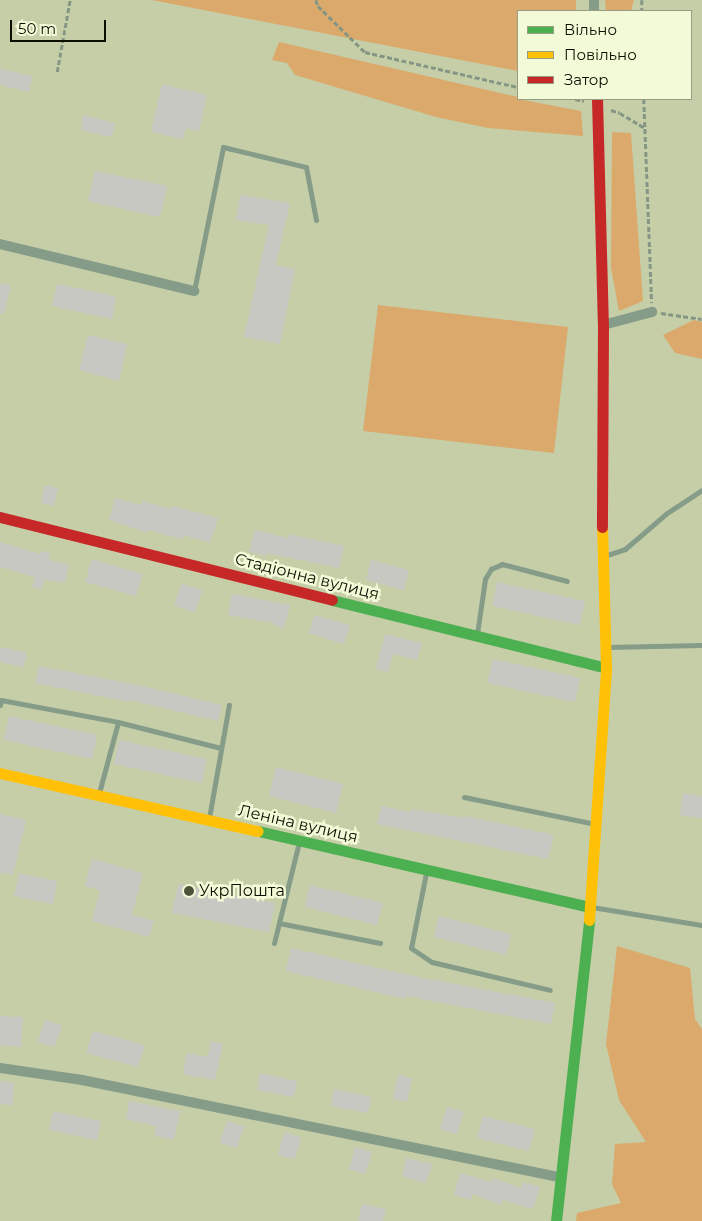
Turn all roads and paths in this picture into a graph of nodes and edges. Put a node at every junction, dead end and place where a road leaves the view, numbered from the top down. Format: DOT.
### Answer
graph roads {
  1 [pos="70,0"];
  2 [pos="316,0"];
  3 [pos="57,72"];
  4 [pos="517,87"];
  5 [pos="597,100"];
  6 [pos="644,100"];
  7 [pos="316,220"];
  8 [pos="0,244"];
  9 [pos="194,291"];
  10 [pos="652,312"];
  11 [pos="702,319"];
  12 [pos="603,325"];
  13 [pos="702,490"];
  14 [pos="0,517"];
  15 [pos="602,556"];
  16 [pos="567,581"];
  17 [pos="477,636"];
  18 [pos="702,645"];
  19 [pos="605,647"];
  20 [pos="606,668"];
  21 [pos="0,705"];
  22 [pos="229,705"];
  23 [pos="118,722"];
  24 [pos="221,748"];
  25 [pos="0,773"];
  26 [pos="98,795"];
  27 [pos="464,797"];
  28 [pos="208,820"];
  29 [pos="595,824"];
  30 [pos="300,841"];
  31 [pos="426,870"];
  32 [pos="590,907"];
  33 [pos="279,924"];
  34 [pos="702,925"];
  35 [pos="274,943"];
  36 [pos="380,943"];
  37 [pos="550,990"];
  38 [pos="0,1068"];
  39 [pos="560,1177"];
  40 [pos="556,1221"];
  1 -- 3 [label="path"];
  2 -- 4 [label="path"];
  5 -- 12 [label="street"];
  6 -- 10 [label="path"];
  7 -- 9 [label="lane"];
  8 -- 9 [label="street"];
  10 -- 11 [label="path"];
  10 -- 12 [label="street"];
  12 -- 15 [label="street"];
  13 -- 15 [label="lane"];
  14 -- 17 [label="street, Стадіонна вулиця"];
  15 -- 19 [label="street"];
  16 -- 17 [label="lane"];
  17 -- 20 [label="street, Стадіонна вулиця"];
  18 -- 19 [label="lane"];
  19 -- 20 [label="street"];
  20 -- 29 [label="street"];
  21 -- 23 [label="lane"];
  22 -- 24 [label="lane"];
  23 -- 24 [label="lane"];
  23 -- 26 [label="lane"];
  24 -- 28 [label="lane"];
  25 -- 26 [label="street, Леніна вулиця"];
  26 -- 28 [label="street, Леніна вулиця"];
  27 -- 29 [label="lane"];
  28 -- 30 [label="street, Леніна вулиця"];
  29 -- 32 [label="street"];
  30 -- 31 [label="street, Леніна вулиця"];
  30 -- 33 [label="lane"];
  31 -- 32 [label="street, Леніна вулиця"];
  31 -- 37 [label="lane"];
  32 -- 34 [label="lane"];
  32 -- 39 [label="street"];
  33 -- 35 [label="lane"];
  33 -- 36 [label="lane"];
  38 -- 39 [label="street"];
  39 -- 40 [label="street"];
}
